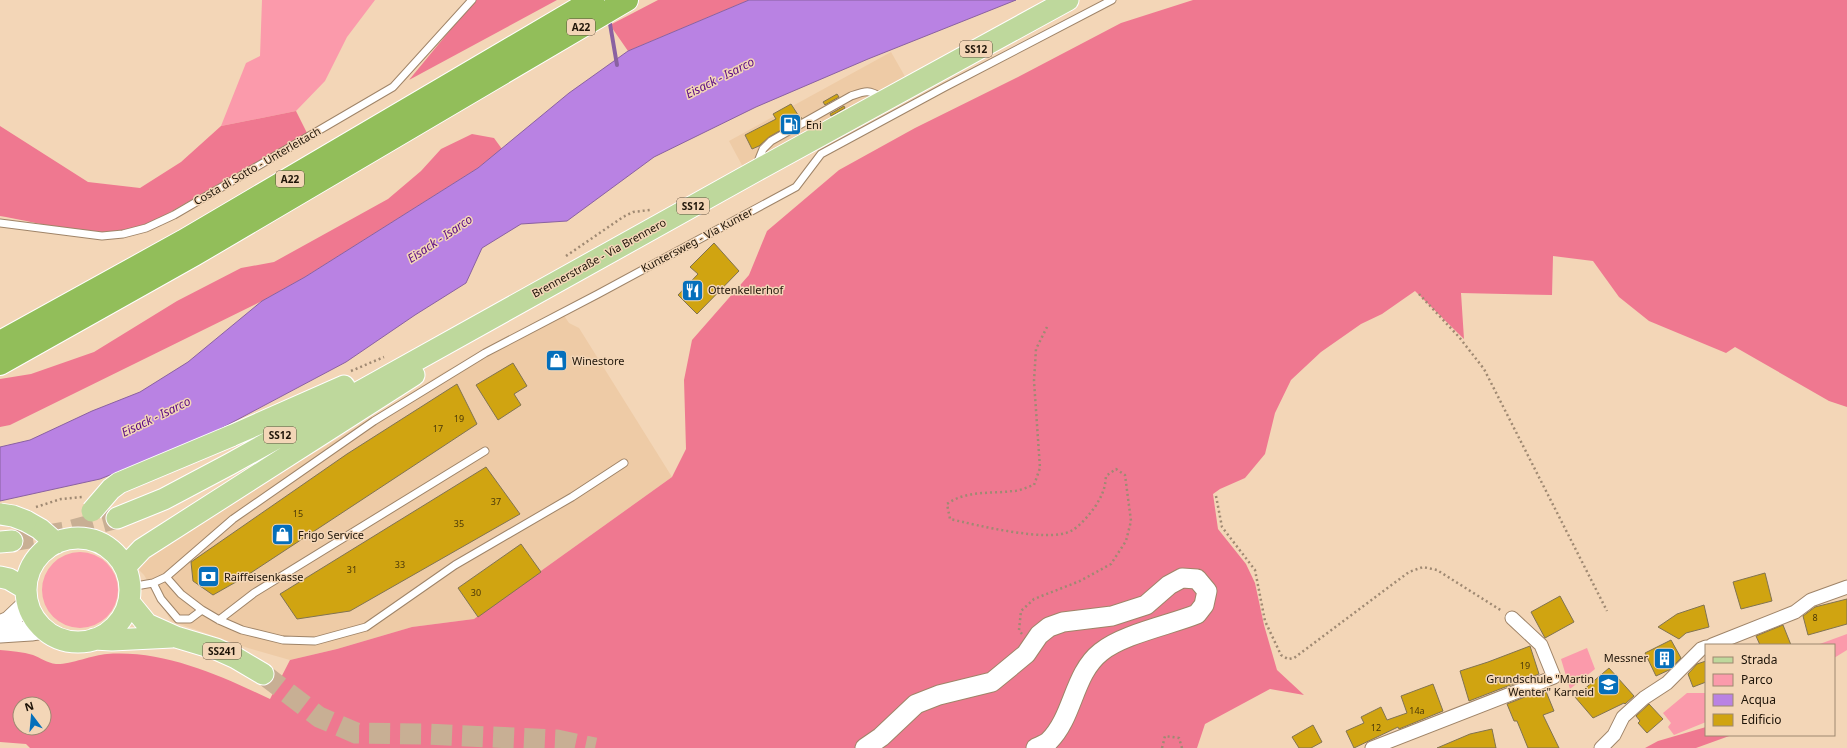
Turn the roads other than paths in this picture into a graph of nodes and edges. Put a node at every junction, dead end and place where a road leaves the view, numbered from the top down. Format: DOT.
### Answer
graph roads {
  1 [pos="472,0"];
  2 [pos="593,0"];
  3 [pos="627,0"];
  4 [pos="1068,0"];
  5 [pos="1112,0"];
  6 [pos="535,45"];
  7 [pos="0,223"];
  8 [pos="501,312"];
  9 [pos="44,329"];
  10 [pos="0,342"];
  11 [pos="0,364"];
  12 [pos="396,370"];
  13 [pos="485,451"];
  14 [pos="624,463"];
  15 [pos="0,514"];
  16 [pos="117,518"];
  17 [pos="77,538"];
  18 [pos="56,543"];
  19 [pos="125,567"];
  20 [pos="0,577"];
  21 [pos="166,577"];
  22 [pos="153,583"];
  23 [pos="1847,587"];
  24 [pos="130,595"];
  25 [pos="27,596"];
  26 [pos="202,610"];
  27 [pos="1512,618"];
  28 [pos="219,620"];
  29 [pos="0,625"];
  30 [pos="44,629"];
  31 [pos="0,633"];
  32 [pos="176,636"];
  33 [pos="94,639"];
  34 [pos="1715,644"];
  35 [pos="1705,647"];
  36 [pos="263,674"];
  37 [pos="865,748"];
  38 [pos="1036,748"];
  39 [pos="1372,748"];
  40 [pos="1601,748"];
  1 -- 7 [label="lane, Costa di Sotto - Unterleitach"];
  2 -- 6 [label="highway, A22"];
  3 -- 6 [label="highway, A22"];
  4 -- 8 [label="main road, Brennerstraße - Via Brennero / SS12"];
  5 -- 21 [label="lane, Kuntersweg - Via Kunter"];
  6 -- 9 [label="highway, A22"];
  8 -- 12 [label="main road, SS12"];
  8 -- 19 [label="main road"];
  9 -- 10 [label="highway, A22"];
  9 -- 11 [label="highway, A22"];
  12 -- 16 [label="main road, SS12"];
  12 -- 17 [label="main road, bridge"];
  13 -- 28 [label="lane"];
  14 -- 28 [label="lane"];
  15 -- 18 [label="main road, bridge"];
  17 -- 18 [label="main road"];
  17 -- 19 [label="main road"];
  18 -- 25 [label="main road"];
  19 -- 24 [label="main road"];
  20 -- 25 [label="main road"];
  21 -- 22 [label="lane, Kuntersweg - Via Kunter"];
  21 -- 26 [label="lane"];
  22 -- 24 [label="lane, Kuntersweg - Via Kunter"];
  22 -- 26 [label="lane"];
  23 -- 34 [label="street"];
  24 -- 32 [label="main road, SS241"];
  24 -- 33 [label="main road"];
  25 -- 29 [label="street"];
  25 -- 30 [label="main road"];
  26 -- 28 [label="lane"];
  27 -- 39 [label="street"];
  30 -- 31 [label="street"];
  30 -- 33 [label="main road"];
  32 -- 33 [label="main road, SS241"];
  32 -- 36 [label="main road, SS241"];
  35 -- 40 [label="street"];
  37 -- 38 [label="street"];
}
